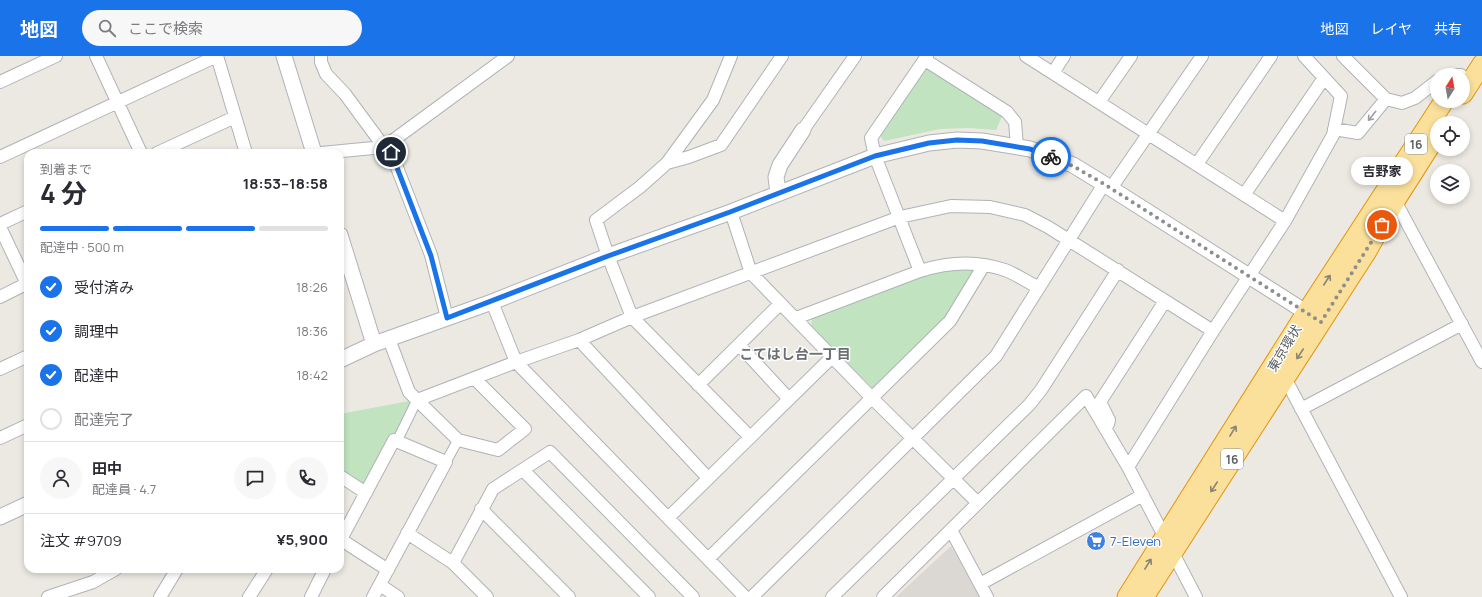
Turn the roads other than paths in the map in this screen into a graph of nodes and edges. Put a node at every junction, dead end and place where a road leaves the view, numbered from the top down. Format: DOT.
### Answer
graph roads {
  1 [pos="56,56"];
  2 [pos="96,56"];
  3 [pos="217,56"];
  4 [pos="284,56"];
  5 [pos="321,56"];
  6 [pos="508,56"];
  7 [pos="731,56"];
  8 [pos="782,56"];
  9 [pos="854,56"];
  10 [pos="1026,56"];
  11 [pos="1064,56"];
  12 [pos="1131,56"];
  13 [pos="1202,56"];
  14 [pos="1271,56"];
  15 [pos="1304,56"];
  16 [pos="1343,56"];
  17 [pos="1473,56"];
  18 [pos="926,58"];
  19 [pos="1482,64"];
  20 [pos="1465,68"];
  21 [pos="1053,72"];
  22 [pos="1324,78"];
  23 [pos="0,82"];
  24 [pos="1470,83"];
  25 [pos="1430,87"];
  26 [pos="1386,99"];
  27 [pos="117,102"];
  28 [pos="1099,102"];
  29 [pos="1440,108"];
  30 [pos="235,117"];
  31 [pos="804,130"];
  32 [pos="1334,130"];
  33 [pos="1148,133"];
  34 [pos="1430,144"];
  35 [pos="1017,146"];
  36 [pos="384,147"];
  37 [pos="139,149"];
  38 [pos="166,149"];
  39 [pos="245,149"];
  40 [pos="313,149"];
  41 [pos="344,151"];
  42 [pos="875,156"];
  43 [pos="0,157"];
  44 [pos="667,163"];
  45 [pos="1196,164"];
  46 [pos="1108,186"];
  47 [pos="778,193"];
  48 [pos="1392,194"];
  49 [pos="1244,195"];
  50 [pos="730,212"];
  51 [pos="24,213"];
  52 [pos="900,217"];
  53 [pos="1284,221"];
  54 [pos="0,225"];
  55 [pos="1069,240"];
  56 [pos="344,249"];
  57 [pos="608,256"];
  58 [pos="984,265"];
  59 [pos="1118,270"];
  60 [pos="920,271"];
  61 [pos="751,273"];
  62 [pos="24,276"];
  63 [pos="1248,276"];
  64 [pos="24,287"];
  65 [pos="1038,287"];
  66 [pos="0,297"];
  67 [pos="1165,301"];
  68 [pos="492,302"];
  69 [pos="780,304"];
  70 [pos="632,317"];
  71 [pos="1313,317"];
  72 [pos="447,318"];
  73 [pos="796,318"];
  74 [pos="1462,324"];
  75 [pos="1213,331"];
  76 [pos="389,339"];
  77 [pos="579,340"];
  78 [pos="374,344"];
  79 [pos="739,345"];
  80 [pos="833,356"];
  81 [pos="24,358"];
  82 [pos="344,358"];
  83 [pos="516,362"];
  84 [pos="1482,362"];
  85 [pos="0,369"];
  86 [pos="1284,378"];
  87 [pos="475,379"];
  88 [pos="698,385"];
  89 [pos="872,398"];
  90 [pos="789,399"];
  91 [pos="417,400"];
  92 [pos="1301,409"];
  93 [pos="24,427"];
  94 [pos="1106,431"];
  95 [pos="750,437"];
  96 [pos="0,438"];
  97 [pos="913,438"];
  98 [pos="458,440"];
  99 [pos="396,441"];
  100 [pos="446,462"];
  101 [pos="1128,468"];
  102 [pos="523,470"];
  103 [pos="344,478"];
  104 [pos="708,478"];
  105 [pos="953,478"];
  106 [pos="366,492"];
  107 [pos="1143,495"];
  108 [pos="978,503"];
  109 [pos="24,506"];
  110 [pos="481,509"];
  111 [pos="0,517"];
  112 [pos="668,518"];
  113 [pos="951,530"];
  114 [pos="344,533"];
  115 [pos="407,533"];
  116 [pos="344,542"];
  117 [pos="1169,545"];
  118 [pos="708,559"];
  119 [pos="453,564"];
  120 [pos="388,570"];
  121 [pos="109,573"];
  122 [pos="175,573"];
  123 [pos="264,573"];
  124 [pos="323,573"];
  125 [pos="980,584"];
  126 [pos="380,585"];
  127 [pos="48,597"];
  128 [pos="160,597"];
  129 [pos="249,597"];
  130 [pos="311,597"];
  131 [pos="373,597"];
  132 [pos="398,597"];
  133 [pos="487,597"];
  134 [pos="569,597"];
  135 [pos="649,597"];
  136 [pos="693,597"];
  137 [pos="745,597"];
  138 [pos="752,597"];
  139 [pos="832,597"];
  140 [pos="883,597"];
  141 [pos="987,597"];
  142 [pos="1127,597"];
  143 [pos="1144,597"];
  144 [pos="1196,597"];
  145 [pos="1401,597"];
  1 -- 23 [label="street"];
  2 -- 27 [label="street"];
  3 -- 27 [label="street"];
  3 -- 30 [label="street"];
  4 -- 40 [label="street"];
  5 -- 36 [label="street"];
  6 -- 36 [label="street"];
  7 -- 44 [label="street"];
  8 -- 44 [label="street"];
  9 -- 31 [label="street"];
  10 -- 21 [label="street"];
  11 -- 21 [label="street"];
  12 -- 28 [label="street"];
  13 -- 33 [label="street"];
  14 -- 45 [label="street"];
  15 -- 22 [label="street"];
  16 -- 26 [label="street"];
  17 -- 20 [label="highway"];
  18 -- 35 [label="street"];
  18 -- 42 [label="street"];
  19 -- 24 [label="highway"];
  21 -- 28 [label="street"];
  22 -- 32 [label="street"];
  22 -- 49 [label="street"];
  25 -- 26 [label="street"];
  26 -- 32 [label="street, one-way"];
  27 -- 37 [label="street"];
  27 -- 43 [label="street"];
  28 -- 33 [label="street"];
  29 -- 48 [label="highway, 東京環状 / 16"];
  30 -- 38 [label="street"];
  30 -- 39 [label="street"];
  31 -- 47 [label="street"];
  32 -- 53 [label="street"];
  33 -- 45 [label="street"];
  33 -- 46 [label="street"];
  34 -- 48 [label="highway, 東京環状 / 16"];
  35 -- 42 [label="street"];
  35 -- 46 [label="street"];
  36 -- 41 [label="street"];
  36 -- 72 [label="street"];
  42 -- 47 [label="street"];
  42 -- 52 [label="street"];
  44 -- 57 [label="street"];
  45 -- 49 [label="street"];
  46 -- 55 [label="street"];
  46 -- 63 [label="street"];
  47 -- 50 [label="street"];
  48 -- 71 [label="highway, 東京環状 / 16"];
  48 -- 74 [label="street"];
  49 -- 53 [label="street"];
  50 -- 57 [label="street"];
  50 -- 61 [label="street"];
  51 -- 54 [label="street"];
  52 -- 55 [label="street"];
  52 -- 60 [label="street"];
  52 -- 61 [label="street"];
  53 -- 63 [label="street"];
  54 -- 62 [label="street"];
  55 -- 59 [label="street"];
  55 -- 65 [label="street"];
  56 -- 78 [label="street"];
  57 -- 68 [label="street"];
  57 -- 70 [label="street"];
  58 -- 60 [label="street"];
  58 -- 65 [label="street"];
  58 -- 89 [label="street"];
  59 -- 67 [label="street"];
  59 -- 105 [label="street"];
  60 -- 73 [label="street"];
  61 -- 69 [label="street"];
  61 -- 70 [label="street"];
  63 -- 71 [label="street"];
  63 -- 75 [label="street"];
  64 -- 66 [label="street"];
  65 -- 97 [label="street"];
  67 -- 75 [label="street"];
  67 -- 94 [label="street"];
  68 -- 72 [label="street"];
  68 -- 83 [label="street"];
  69 -- 73 [label="street"];
  69 -- 79 [label="street"];
  70 -- 77 [label="street"];
  70 -- 88 [label="street"];
  71 -- 86 [label="highway, 東京環状 / 16, one-way"];
  117 -- 71 [label="highway, 東京環状 / 16, one-way"];
  72 -- 76 [label="street"];
  73 -- 80 [label="street"];
  74 -- 84 [label="street"];
  74 -- 92 [label="street"];
  75 -- 101 [label="street"];
  76 -- 78 [label="street"];
  76 -- 91 [label="street"];
  77 -- 83 [label="street"];
  77 -- 104 [label="street"];
  78 -- 82 [label="street"];
  79 -- 88 [label="street"];
  79 -- 90 [label="street"];
  80 -- 89 [label="street"];
  80 -- 90 [label="street"];
  81 -- 85 [label="street"];
  83 -- 87 [label="street"];
  83 -- 112 [label="street"];
  86 -- 92 [label="street"];
  86 -- 117 [label="highway, 東京環状 / 16, one-way"];
  87 -- 91 [label="street"];
  87 -- 98 [label="street"];
  88 -- 95 [label="street"];
  89 -- 97 [label="street"];
  89 -- 118 [label="street"];
  90 -- 95 [label="street"];
  91 -- 98 [label="street"];
  91 -- 99 [label="street"];
  92 -- 145 [label="street"];
  93 -- 96 [label="street"];
  94 -- 101 [label="street"];
  94 -- 108 [label="street"];
  95 -- 104 [label="street"];
  97 -- 105 [label="street"];
  97 -- 138 [label="street"];
  98 -- 100 [label="street"];
  99 -- 100 [label="street"];
  99 -- 106 [label="street"];
  100 -- 115 [label="street"];
  101 -- 107 [label="street"];
  102 -- 110 [label="street"];
  102 -- 135 [label="street"];
  102 -- 136 [label="street"];
  103 -- 106 [label="street"];
  104 -- 112 [label="street"];
  105 -- 108 [label="street"];
  105 -- 139 [label="street"];
  106 -- 114 [label="street"];
  107 -- 117 [label="street"];
  107 -- 125 [label="street"];
  108 -- 113 [label="street"];
  109 -- 111 [label="street"];
  110 -- 119 [label="street"];
  110 -- 134 [label="street"];
  112 -- 118 [label="street"];
  113 -- 125 [label="street"];
  113 -- 140 [label="street"];
  115 -- 119 [label="street"];
  115 -- 120 [label="street"];
  116 -- 120 [label="street"];
  142 -- 117 [label="highway, 東京環状 / 16, one-way"];
  117 -- 143 [label="highway, 東京環状 / 16"];
  117 -- 144 [label="street"];
  118 -- 137 [label="street"];
  119 -- 133 [label="street"];
  120 -- 126 [label="street"];
  121 -- 127 [label="street"];
  122 -- 128 [label="street"];
  123 -- 129 [label="street"];
  124 -- 130 [label="street"];
  125 -- 141 [label="street"];
  126 -- 131 [label="street"];
  126 -- 132 [label="street"];
}
